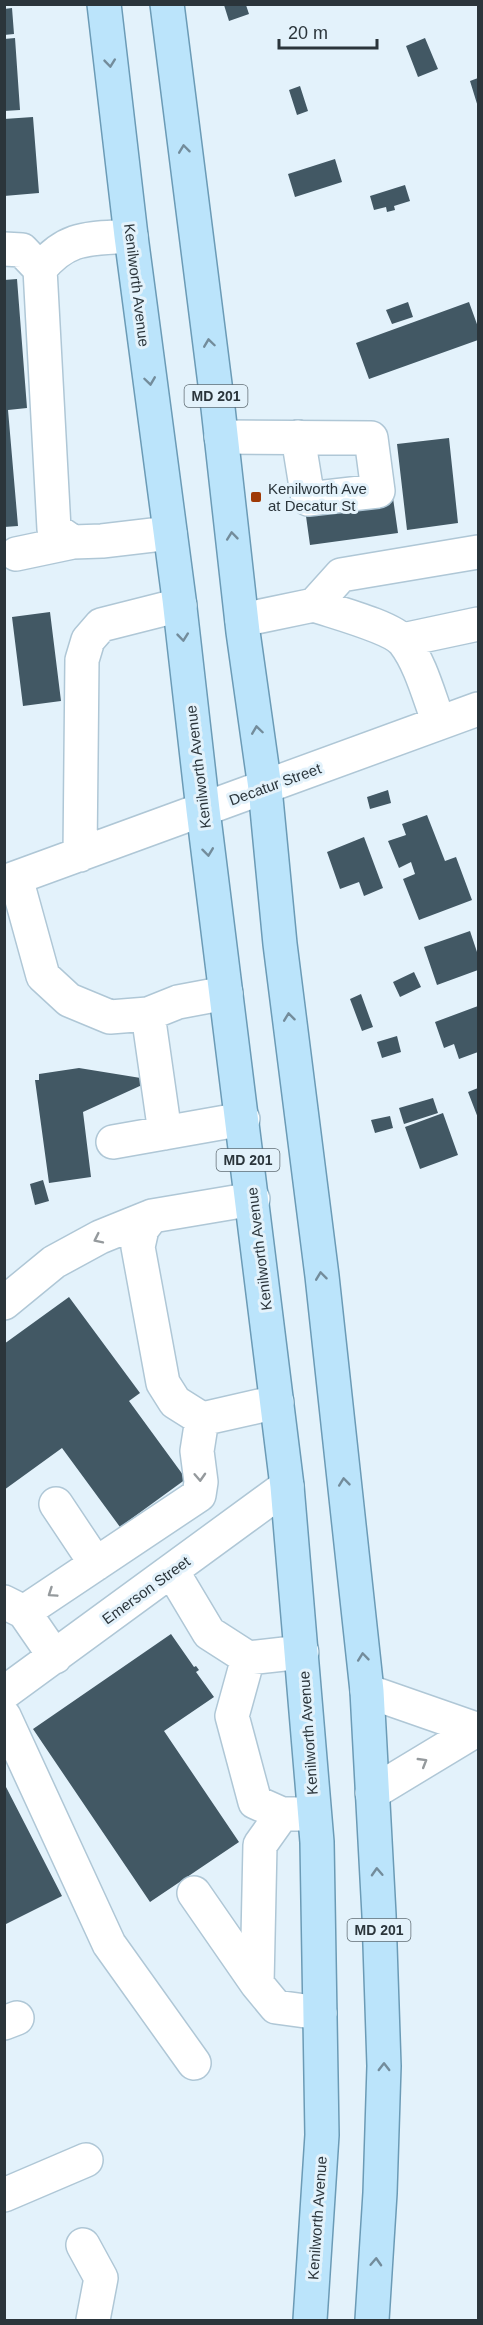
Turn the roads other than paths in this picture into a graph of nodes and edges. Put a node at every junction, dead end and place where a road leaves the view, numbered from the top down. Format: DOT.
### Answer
graph roads {
  1 [pos="104,4"];
  2 [pos="167,4"];
  3 [pos="131,236"];
  4 [pos="4,249"];
  5 [pos="40,270"];
  6 [pos="221,437"];
  7 [pos="298,437"];
  8 [pos="170,533"];
  9 [pos="73,542"];
  10 [pos="478,552"];
  11 [pos="16,554"];
  12 [pos="180,605"];
  13 [pos="314,605"];
  14 [pos="242,620"];
  15 [pos="478,624"];
  16 [pos="403,640"];
  17 [pos="476,718"];
  18 [pos="439,723"];
  19 [pos="265,788"];
  20 [pos="203,810"];
  21 [pos="80,855"];
  22 [pos="10,880"];
  23 [pos="226,993"];
  24 [pos="148,1014"];
  25 [pos="243,1119"];
  26 [pos="165,1133"];
  27 [pos="113,1142"];
  28 [pos="253,1199"];
  29 [pos="152,1216"];
  30 [pos="4,1303"];
  31 [pos="277,1402"];
  32 [pos="202,1419"];
  33 [pos="287,1486"];
  34 [pos="56,1504"];
  35 [pos="96,1564"];
  36 [pos="172,1571"];
  37 [pos="14,1607"];
  38 [pos="302,1652"];
  39 [pos="55,1657"];
  40 [pos="248,1658"];
  41 [pos="367,1691"];
  42 [pos="4,1693"];
  43 [pos="4,1716"];
  44 [pos="477,1729"];
  45 [pos="372,1792"];
  46 [pos="282,1814"];
  47 [pos="315,1814"];
  48 [pos="194,1893"];
  49 [pos="257,1984"];
  50 [pos="320,2013"];
  51 [pos="194,2063"];
  52 [pos="86,2160"];
  53 [pos="4,2194"];
  54 [pos="82,2245"];
  55 [pos="93,2320"];
  56 [pos="310,2320"];
  57 [pos="372,2320"];
  1 -- 3 [label="main road, Kenilworth Avenue / MD 201, one-way"];
  6 -- 2 [label="main road, MD 201, one-way"];
  3 -- 5 [label="street"];
  3 -- 8 [label="main road, Kenilworth Avenue / MD 201, one-way"];
  4 -- 5 [label="street"];
  5 -- 9 [label="street"];
  6 -- 7 [label="street"];
  14 -- 6 [label="main road, MD 201, one-way"];
  8 -- 9 [label="street"];
  8 -- 12 [label="main road, Kenilworth Avenue / MD 201"];
  9 -- 11 [label="street"];
  10 -- 13 [label="street"];
  12 -- 20 [label="main road, Kenilworth Avenue / MD 201, one-way"];
  12 -- 21 [label="street"];
  13 -- 14 [label="street"];
  13 -- 16 [label="street"];
  19 -- 14 [label="main road, MD 201, one-way"];
  15 -- 16 [label="street"];
  16 -- 18 [label="street"];
  17 -- 18 [label="street, Decatur Street"];
  18 -- 19 [label="street, Decatur Street"];
  19 -- 20 [label="street, Decatur Street"];
  41 -- 19 [label="main road, MD 201, one-way"];
  20 -- 21 [label="street, Decatur Street"];
  20 -- 23 [label="main road, Kenilworth Avenue / MD 201, one-way"];
  21 -- 22 [label="street, Decatur Street"];
  22 -- 24 [label="street"];
  23 -- 24 [label="street"];
  23 -- 25 [label="main road, Kenilworth Avenue / MD 201"];
  24 -- 26 [label="street"];
  25 -- 26 [label="street"];
  25 -- 28 [label="main road, Kenilworth Avenue / MD 201"];
  26 -- 27 [label="street"];
  28 -- 29 [label="street"];
  28 -- 31 [label="main road, Kenilworth Avenue / MD 201"];
  29 -- 30 [label="street, one-way"];
  29 -- 32 [label="street"];
  31 -- 32 [label="street"];
  31 -- 33 [label="main road, Kenilworth Avenue / MD 201"];
  32 -- 35 [label="street, one-way"];
  33 -- 36 [label="street, Emerson Street"];
  33 -- 38 [label="main road, Kenilworth Avenue / MD 201"];
  34 -- 35 [label="street"];
  35 -- 37 [label="street, one-way"];
  36 -- 39 [label="street, Emerson Street"];
  36 -- 40 [label="street"];
  37 -- 39 [label="street"];
  38 -- 40 [label="street"];
  38 -- 47 [label="main road, Kenilworth Avenue / MD 201"];
  39 -- 42 [label="street, Emerson Street"];
  40 -- 46 [label="street"];
  41 -- 44 [label="street"];
  41 -- 45 [label="main road, MD 201"];
  43 -- 51 [label="street"];
  45 -- 44 [label="street, one-way"];
  57 -- 45 [label="main road, MD 201, one-way"];
  46 -- 47 [label="street"];
  46 -- 49 [label="street"];
  47 -- 50 [label="main road, Kenilworth Avenue / MD 201"];
  48 -- 49 [label="street"];
  49 -- 50 [label="street"];
  50 -- 56 [label="main road, Kenilworth Avenue / MD 201"];
  52 -- 53 [label="street"];
  54 -- 55 [label="street"];
}
